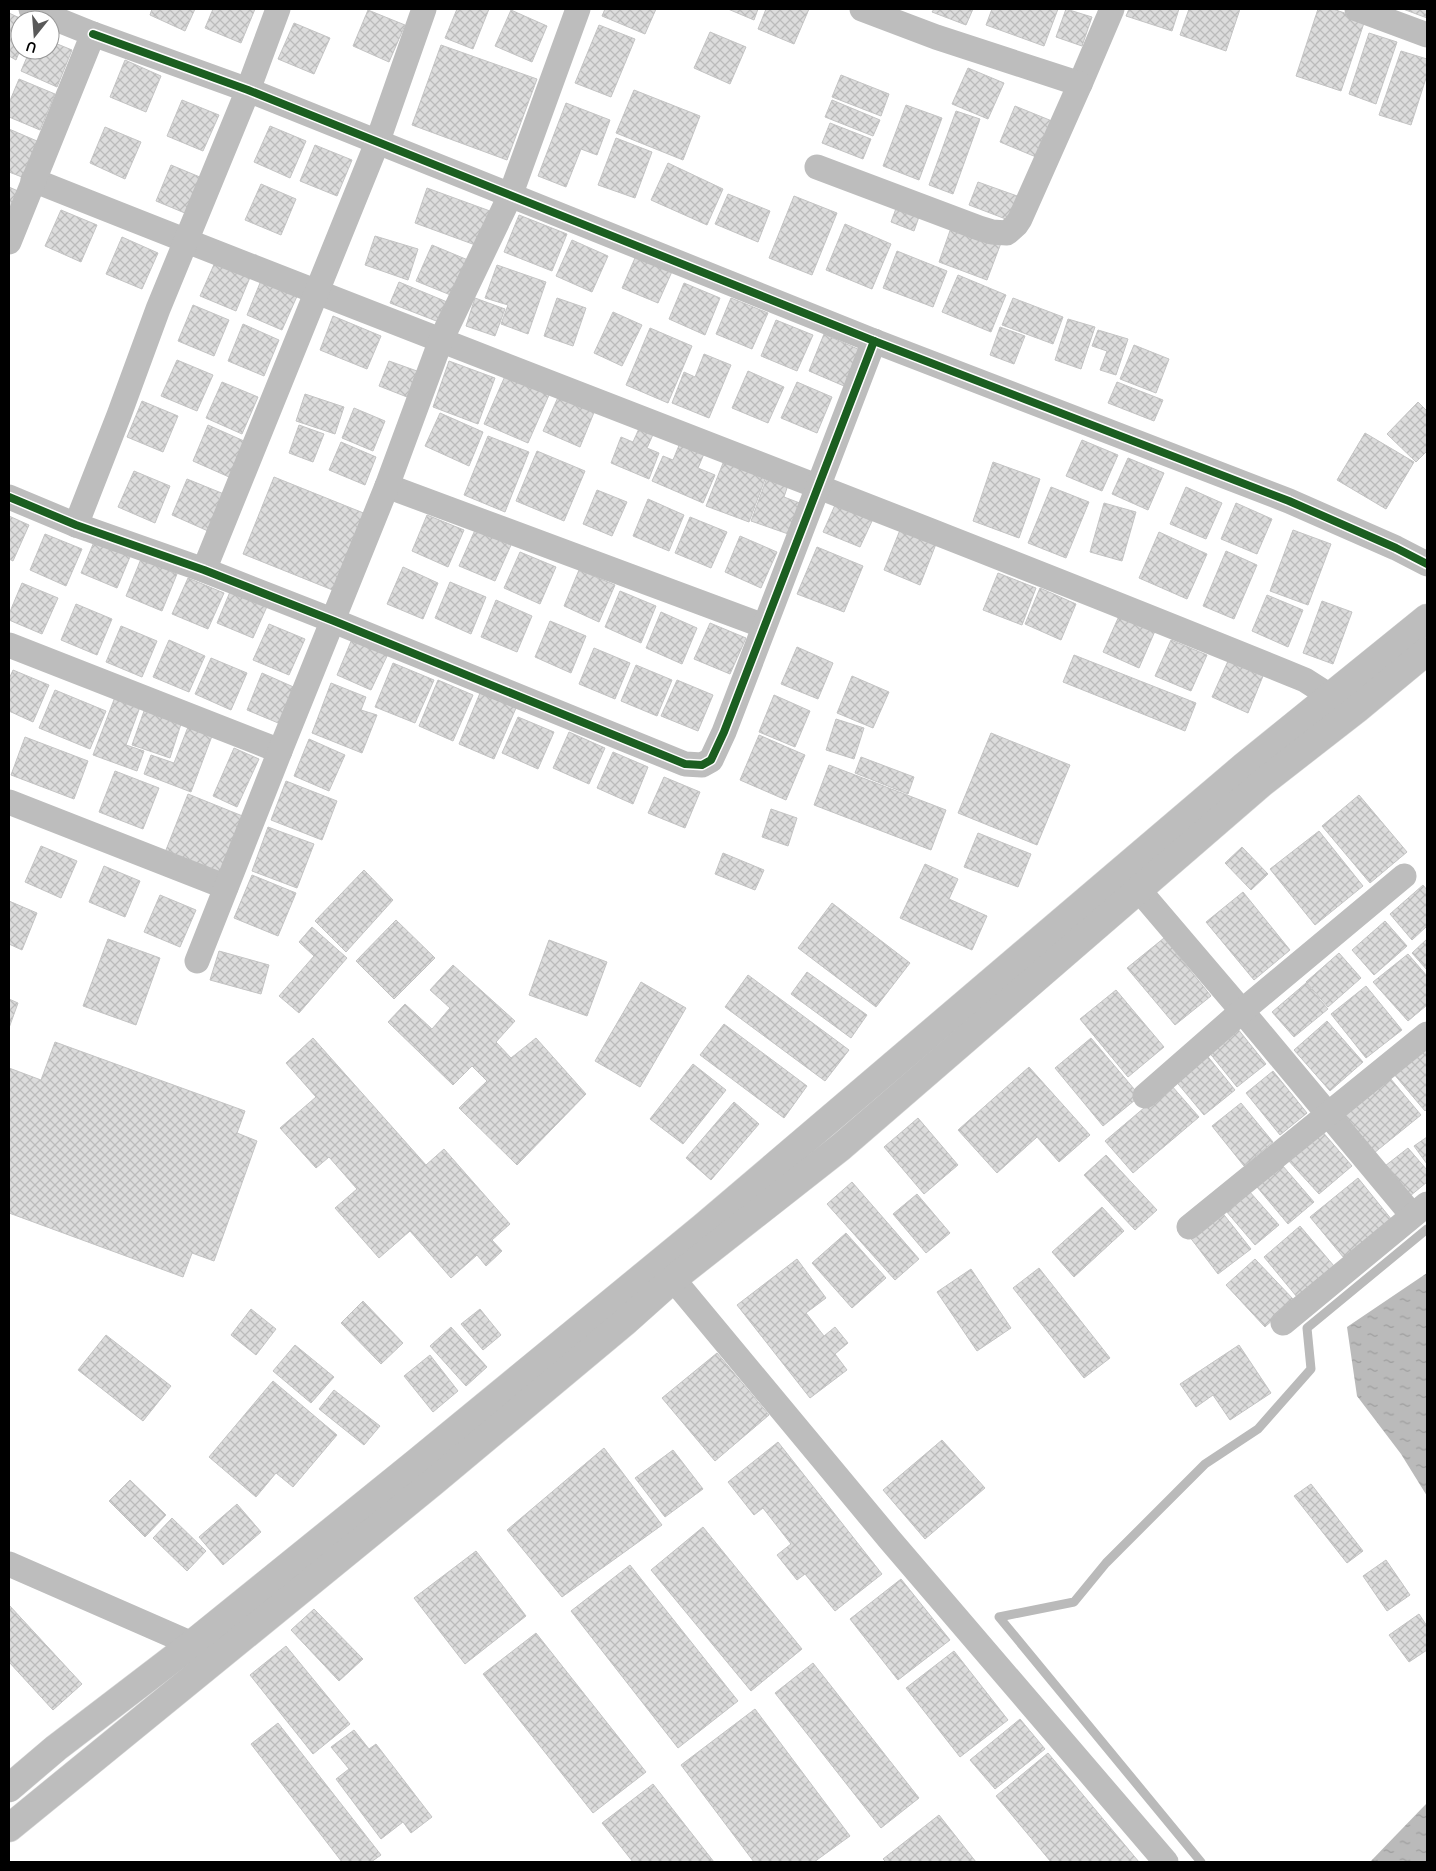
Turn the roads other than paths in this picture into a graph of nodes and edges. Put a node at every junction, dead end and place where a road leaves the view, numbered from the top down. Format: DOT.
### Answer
graph roads {
  1 [pos="31,9"];
  2 [pos="278,9"];
  3 [pos="424,9"];
  4 [pos="578,9"];
  5 [pos="862,9"];
  6 [pos="1112,9"];
  7 [pos="1357,9"];
  8 [pos="93,34"];
  9 [pos="1427,35"];
  10 [pos="1080,84"];
  11 [pos="248,90"];
  12 [pos="377,143"];
  13 [pos="817,167"];
  14 [pos="33,180"];
  15 [pos="510,196"];
  16 [pos="186,241"];
  17 [pos="9,242"];
  18 [pos="316,292"];
  19 [pos="441,340"];
  20 [pos="874,341"];
  21 [pos="387,486"];
  22 [pos="819,486"];
  23 [pos="9,498"];
  24 [pos="76,525"];
  25 [pos="1427,564"];
  26 [pos="204,570"];
  27 [pos="1427,618"];
  28 [pos="334,621"];
  29 [pos="764,626"];
  30 [pos="9,645"];
  31 [pos="1427,651"];
  32 [pos="1330,696"];
  33 [pos="280,751"];
  34 [pos="9,802"];
  35 [pos="1404,876"];
  36 [pos="226,887"];
  37 [pos="1138,889"];
  38 [pos="197,961"];
  39 [pos="1242,1011"];
  40 [pos="1427,1034"];
  41 [pos="1145,1096"];
  42 [pos="1328,1114"];
  43 [pos="1420,1210"];
  44 [pos="1189,1227"];
  45 [pos="673,1278"];
  46 [pos="1283,1323"];
  47 [pos="9,1564"];
  48 [pos="192,1644"];
  49 [pos="9,1788"];
  50 [pos="9,1828"];
  51 [pos="1166,1862"];
  1 -- 8 [label="street"];
  2 -- 11 [label="street"];
  3 -- 12 [label="street"];
  4 -- 15 [label="street"];
  5 -- 10 [label="street"];
  6 -- 10 [label="street"];
  7 -- 9 [label="street"];
  8 -- 11 [label="street"];
  8 -- 14 [label="street"];
  10 -- 13 [label="street"];
  11 -- 12 [label="street"];
  11 -- 16 [label="street"];
  12 -- 15 [label="street"];
  12 -- 18 [label="street"];
  14 -- 16 [label="street"];
  14 -- 17 [label="street"];
  15 -- 19 [label="street"];
  15 -- 20 [label="street"];
  16 -- 18 [label="street"];
  16 -- 24 [label="street"];
  18 -- 19 [label="street"];
  18 -- 26 [label="street"];
  19 -- 21 [label="street"];
  19 -- 22 [label="street"];
  20 -- 22 [label="street"];
  20 -- 25 [label="street"];
  21 -- 28 [label="street"];
  21 -- 29 [label="street"];
  22 -- 29 [label="street"];
  22 -- 32 [label="street"];
  23 -- 24 [label="street"];
  24 -- 26 [label="street"];
  26 -- 28 [label="street"];
  27 -- 32 [label="highway"];
  28 -- 29 [label="street"];
  28 -- 33 [label="street"];
  30 -- 33 [label="street"];
  31 -- 37 [label="highway"];
  32 -- 48 [label="highway"];
  33 -- 36 [label="street"];
  34 -- 36 [label="street"];
  35 -- 39 [label="street"];
  36 -- 38 [label="street"];
  37 -- 39 [label="street"];
  37 -- 45 [label="highway"];
  39 -- 41 [label="street"];
  39 -- 42 [label="street"];
  40 -- 42 [label="street"];
  42 -- 43 [label="street"];
  42 -- 44 [label="street"];
  43 -- 46 [label="street"];
  45 -- 50 [label="highway"];
  45 -- 51 [label="street"];
  47 -- 48 [label="street"];
  48 -- 49 [label="highway"];
}
